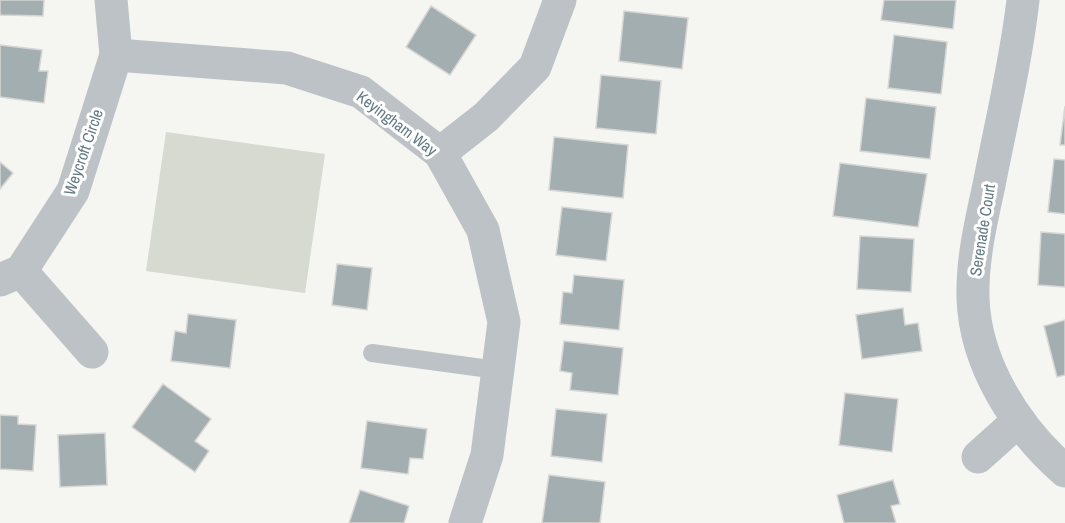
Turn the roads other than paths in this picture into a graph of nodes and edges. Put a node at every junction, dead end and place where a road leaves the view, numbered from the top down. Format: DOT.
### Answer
graph roads {
  1 [pos="111,0"];
  2 [pos="560,0"];
  3 [pos="1023,0"];
  4 [pos="116,55"];
  5 [pos="440,153"];
  6 [pos="10,276"];
  7 [pos="92,352"];
  8 [pos="372,353"];
  9 [pos="497,370"];
  10 [pos="1018,421"];
  11 [pos="978,458"];
  12 [pos="1065,471"];
  13 [pos="465,523"];
  1 -- 4 [label="street, Weycroft Circle"];
  2 -- 5 [label="street"];
  3 -- 10 [label="street, Serenade Court"];
  4 -- 5 [label="street, Keyingham Way"];
  4 -- 6 [label="street, Weycroft Circle"];
  5 -- 9 [label="street, Keyingham Way"];
  6 -- 7 [label="street"];
  8 -- 9 [label="lane"];
  9 -- 13 [label="street, Keyingham Way"];
  10 -- 11 [label="street"];
  10 -- 12 [label="street, Serenade Court"];
}
